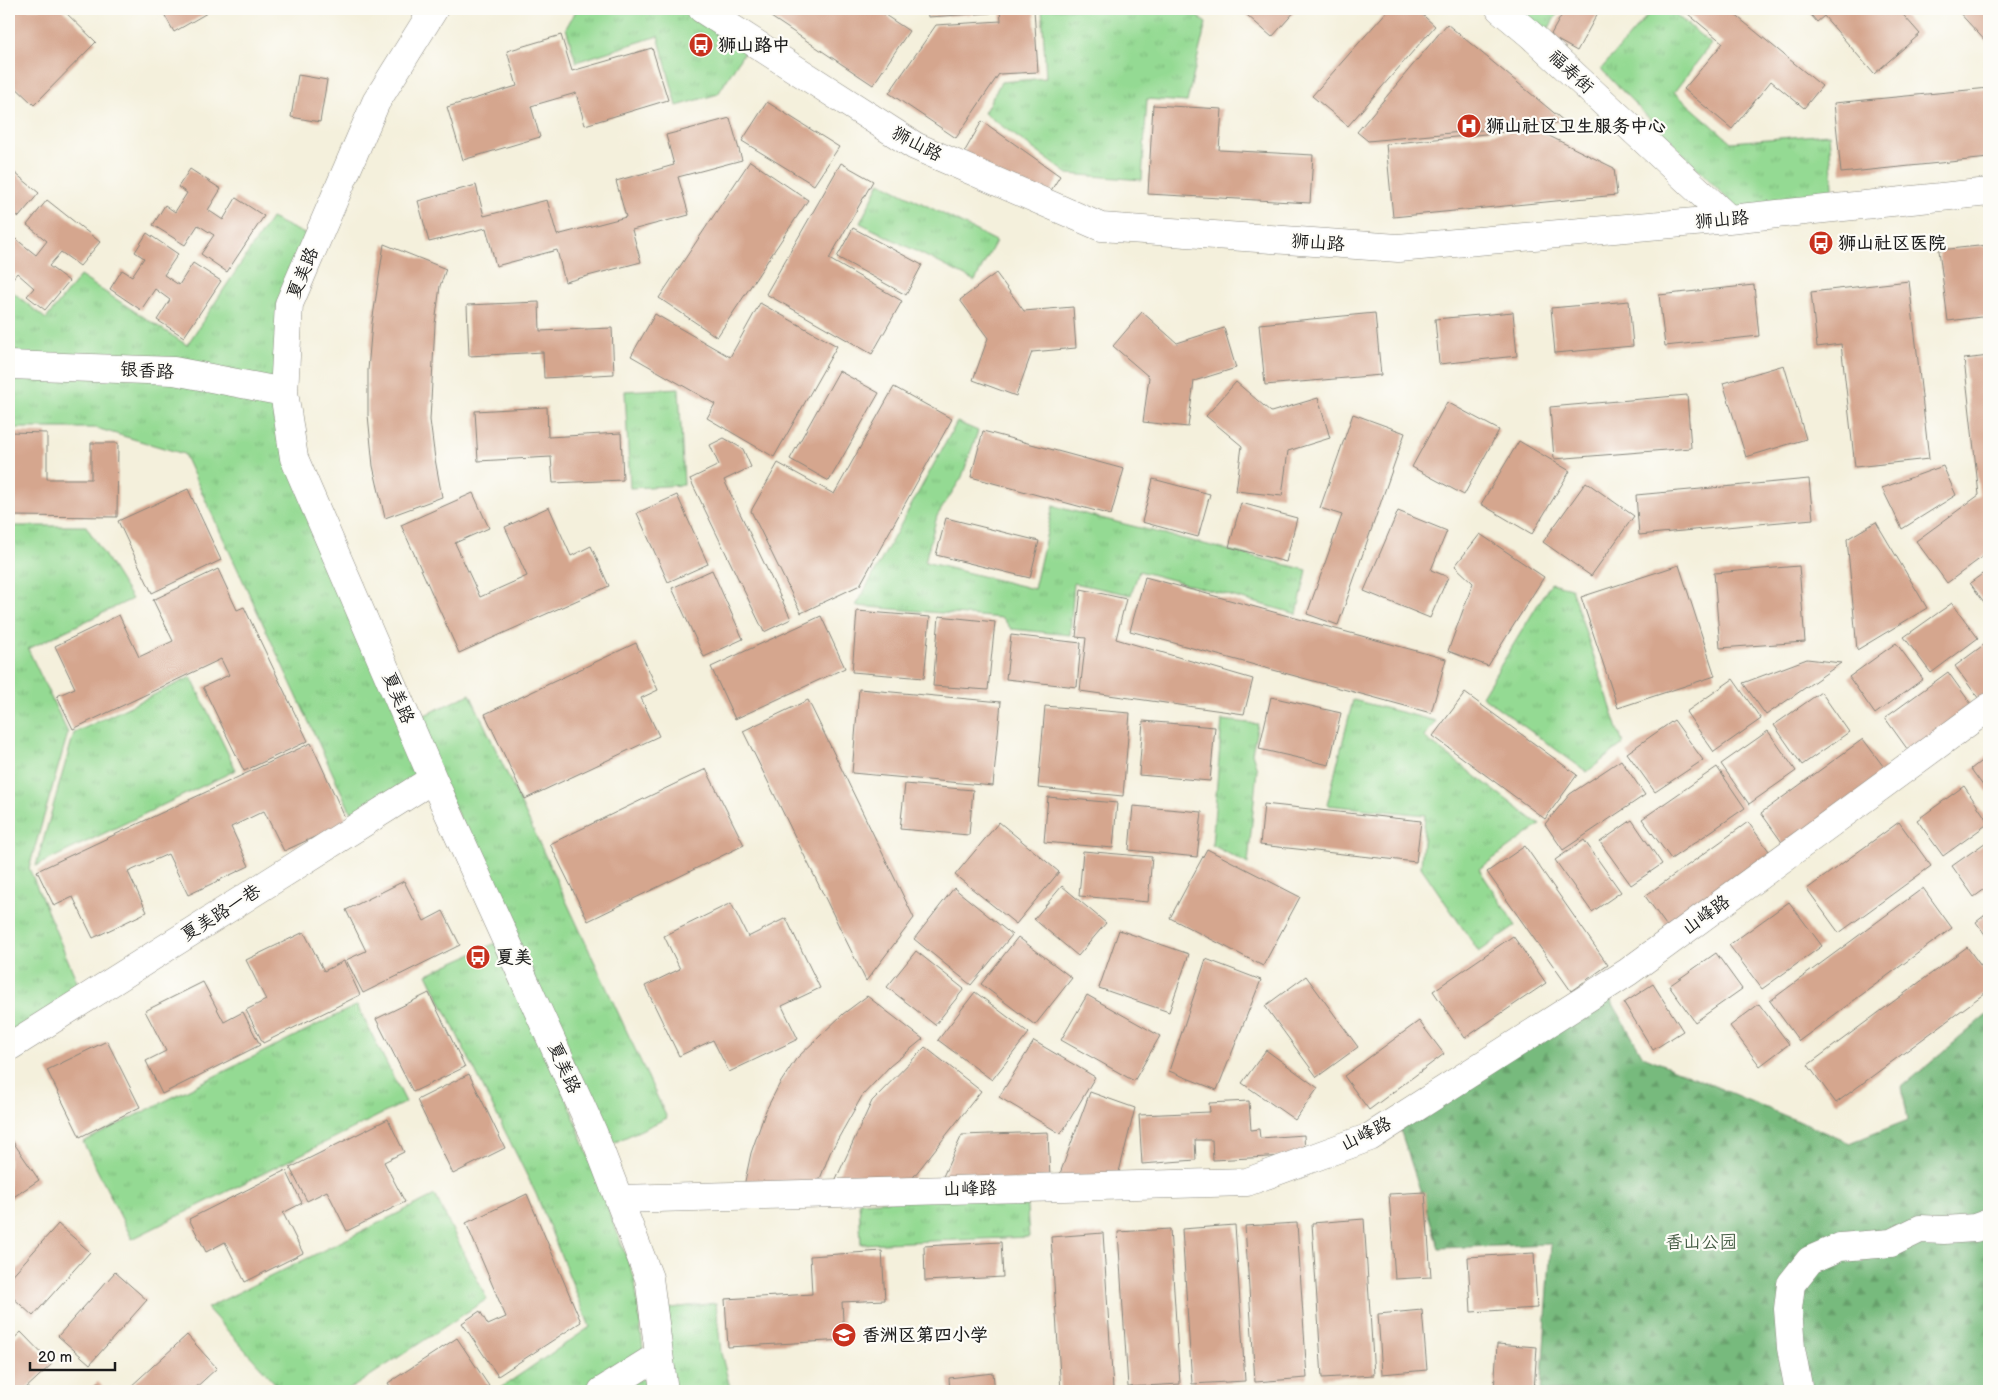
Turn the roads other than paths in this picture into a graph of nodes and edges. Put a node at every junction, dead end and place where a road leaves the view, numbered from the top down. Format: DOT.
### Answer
graph roads {
  1 [pos="434,9"];
  2 [pos="702,9"];
  3 [pos="1500,9"];
  4 [pos="1989,192"];
  5 [pos="1729,219"];
  6 [pos="9,365"];
  7 [pos="284,392"];
  8 [pos="1989,707"];
  9 [pos="433,779"];
  10 [pos="9,1047"];
  11 [pos="619,1199"];
  12 [pos="1989,1223"];
  13 [pos="659,1355"];
  14 [pos="602,1391"];
  15 [pos="664,1391"];
  16 [pos="1798,1391"];
  1 -- 7 [label="street, 夏美路"];
  2 -- 5 [label="street, 狮山路"];
  3 -- 5 [label="street, 福寿街"];
  4 -- 5 [label="street, 狮山路"];
  6 -- 7 [label="street, 银香路"];
  7 -- 9 [label="street, 夏美路"];
  8 -- 11 [label="street, 山峰路"];
  9 -- 10 [label="street, 夏美路一巷"];
  9 -- 11 [label="street, 夏美路"];
  11 -- 13 [label="street, 夏美路"];
  12 -- 16 [label="street"];
  13 -- 14 [label="street"];
  13 -- 15 [label="street, 夏美路"];
}
